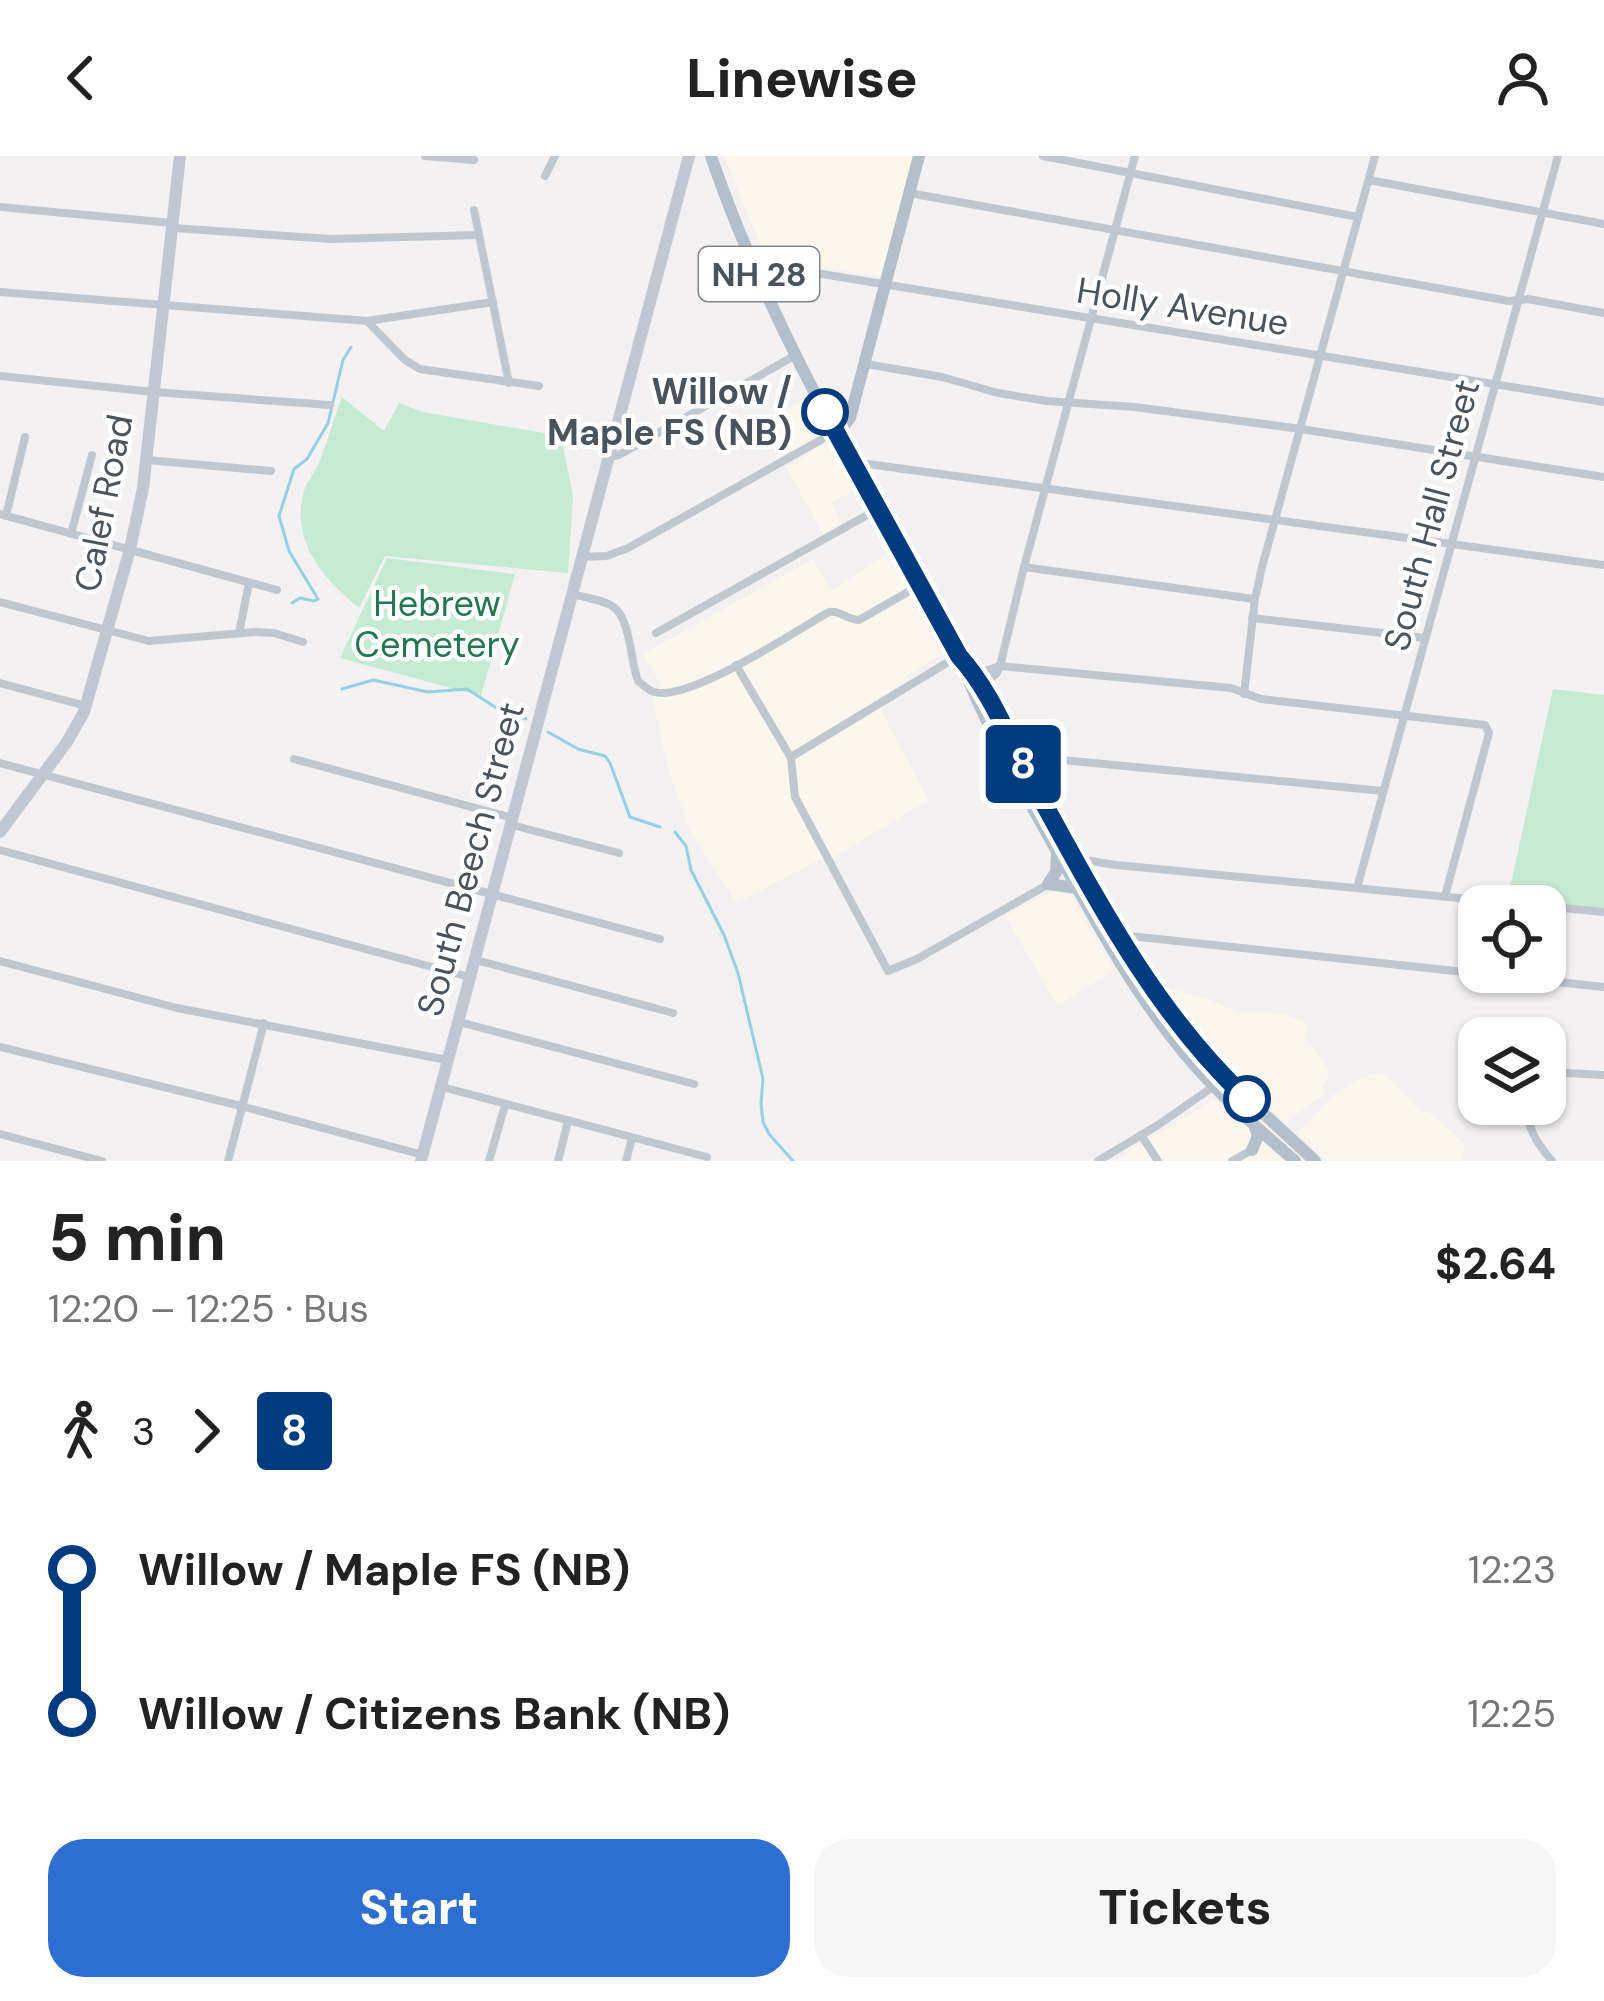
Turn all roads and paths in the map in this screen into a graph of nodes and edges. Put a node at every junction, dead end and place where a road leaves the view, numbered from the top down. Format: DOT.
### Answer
graph roads {
  1 [pos="180,156"];
  2 [pos="425,156"];
  3 [pos="555,156"];
  4 [pos="689,156"];
  5 [pos="711,156"];
  6 [pos="919,156"];
  7 [pos="1043,156"];
  8 [pos="1136,156"];
  9 [pos="1375,156"];
  10 [pos="1558,156"];
  11 [pos="474,160"];
  12 [pos="1130,174"];
  13 [pos="545,176"];
  14 [pos="1369,180"];
  15 [pos="910,193"];
  16 [pos="0,207"];
  17 [pos="474,210"];
  18 [pos="1542,214"];
  19 [pos="1358,217"];
  20 [pos="1604,224"];
  21 [pos="172,225"];
  22 [pos="1114,231"];
  23 [pos="478,236"];
  24 [pos="754,263"];
  25 [pos="1344,271"];
  26 [pos="885,283"];
  27 [pos="0,292"];
  28 [pos="1519,299"];
  29 [pos="493,302"];
  30 [pos="164,305"];
  31 [pos="1604,313"];
  32 [pos="1091,318"];
  33 [pos="367,321"];
  34 [pos="796,355"];
  35 [pos="1320,356"];
  36 [pos="864,363"];
  37 [pos="0,376"];
  38 [pos="509,383"];
  39 [pos="1495,384"];
  40 [pos="539,386"];
  41 [pos="154,392"];
  42 [pos="1604,402"];
  43 [pos="1069,404"];
  44 [pos="331,405"];
  45 [pos="1301,429"];
  46 [pos="835,432"];
  47 [pos="25,437"];
  48 [pos="92,455"];
  49 [pos="608,457"];
  50 [pos="1475,457"];
  51 [pos="147,460"];
  52 [pos="852,462"];
  53 [pos="271,471"];
  54 [pos="1604,477"];
  55 [pos="1046,489"];
  56 [pos="878,508"];
  57 [pos="3,515"];
  58 [pos="1275,520"];
  59 [pos="71,534"];
  60 [pos="1451,544"];
  61 [pos="130,549"];
  62 [pos="583,557"];
  63 [pos="1604,565"];
  64 [pos="1024,567"];
  65 [pos="249,583"];
  66 [pos="920,585"];
  67 [pos="277,590"];
  68 [pos="573,594"];
  69 [pos="1255,599"];
  70 [pos="0,602"];
  71 [pos="1252,618"];
  72 [pos="108,631"];
  73 [pos="239,633"];
  74 [pos="656,633"];
  75 [pos="1426,638"];
  76 [pos="303,641"];
  77 [pos="959,656"];
  78 [pos="736,665"];
  79 [pos="1000,666"];
  80 [pos="0,683"];
  81 [pos="975,683"];
  82 [pos="1244,694"];
  83 [pos="86,706"];
  84 [pos="1404,716"];
  85 [pos="1012,746"];
  86 [pos="791,758"];
  87 [pos="294,759"];
  88 [pos="1052,759"];
  89 [pos="0,763"];
  90 [pos="43,774"];
  91 [pos="1030,779"];
  92 [pos="1384,790"];
  93 [pos="511,821"];
  94 [pos="0,832"];
  95 [pos="0,850"];
  96 [pos="619,853"];
  97 [pos="1065,853"];
  98 [pos="1116,865"];
  99 [pos="1075,870"];
  100 [pos="1048,884"];
  101 [pos="1077,888"];
  102 [pos="1357,888"];
  103 [pos="491,894"];
  104 [pos="1445,896"];
  105 [pos="1604,912"];
  106 [pos="1102,933"];
  107 [pos="1118,934"];
  108 [pos="660,939"];
  109 [pos="474,960"];
  110 [pos="0,961"];
  111 [pos="470,977"];
  112 [pos="1604,987"];
  113 [pos="673,1013"];
  114 [pos="457,1022"];
  115 [pos="264,1023"];
  116 [pos="0,1047"];
  117 [pos="447,1060"];
  118 [pos="1566,1073"];
  119 [pos="1604,1076"];
  120 [pos="1219,1082"];
  121 [pos="694,1084"];
  122 [pos="440,1087"];
  123 [pos="505,1105"];
  124 [pos="242,1106"];
  125 [pos="568,1121"];
  126 [pos="1251,1121"];
  127 [pos="1530,1125"];
  128 [pos="0,1134"];
  129 [pos="1141,1135"];
  130 [pos="632,1138"];
  131 [pos="1271,1140"];
  132 [pos="1252,1150"];
  133 [pos="706,1157"];
  134 [pos="422,1158"];
  135 [pos="694,1158"];
  136 [pos="102,1161"];
  137 [pos="228,1161"];
  138 [pos="489,1161"];
  139 [pos="558,1161"];
  140 [pos="626,1161"];
  141 [pos="1097,1161"];
  142 [pos="1158,1161"];
  143 [pos="1232,1161"];
  144 [pos="1295,1161"];
  145 [pos="1315,1161"];
  146 [pos="1552,1161"];
  1 -- 21 [label="street, Calef Road"];
  2 -- 11 [label="street"];
  3 -- 13 [label="street"];
  4 -- 49 [label="street, South Beech Street"];
  5 -- 24 [label="main road, NH 28"];
  6 -- 15 [label="main road"];
  7 -- 12 [label="street"];
  8 -- 12 [label="street"];
  9 -- 14 [label="street"];
  10 -- 18 [label="street, South Hall Street"];
  12 -- 19 [label="street"];
  12 -- 22 [label="street"];
  14 -- 18 [label="street"];
  14 -- 19 [label="street"];
  15 -- 22 [label="street"];
  15 -- 26 [label="main road"];
  16 -- 21 [label="street"];
  17 -- 23 [label="street"];
  18 -- 20 [label="street"];
  18 -- 28 [label="street, South Hall Street"];
  19 -- 25 [label="street"];
  21 -- 23 [label="street"];
  21 -- 30 [label="street, Calef Road"];
  22 -- 25 [label="street"];
  22 -- 32 [label="street"];
  23 -- 29 [label="street"];
  24 -- 26 [label="street, Holly Avenue"];
  24 -- 34 [label="main road, NH 28"];
  25 -- 28 [label="street"];
  25 -- 35 [label="street"];
  26 -- 32 [label="street, Holly Avenue"];
  26 -- 36 [label="main road"];
  27 -- 30 [label="street"];
  28 -- 31 [label="street"];
  28 -- 39 [label="street, South Hall Street"];
  29 -- 33 [label="street"];
  29 -- 38 [label="street"];
  30 -- 33 [label="street"];
  30 -- 41 [label="street, Calef Road"];
  32 -- 35 [label="street, Holly Avenue"];
  32 -- 43 [label="street"];
  33 -- 38 [label="street"];
  34 -- 46 [label="main road, NH 28"];
  34 -- 49 [label="street"];
  35 -- 39 [label="street, Holly Avenue"];
  35 -- 45 [label="street"];
  36 -- 43 [label="street"];
  36 -- 46 [label="main road"];
  37 -- 41 [label="street"];
  38 -- 40 [label="street"];
  39 -- 42 [label="street, Holly Avenue"];
  39 -- 50 [label="street, South Hall Street"];
  41 -- 44 [label="street"];
  41 -- 51 [label="street, Calef Road"];
  43 -- 45 [label="street"];
  43 -- 55 [label="street"];
  45 -- 50 [label="street"];
  45 -- 58 [label="street"];
  46 -- 52 [label="main road, NH 28"];
  46 -- 62 [label="street"];
  47 -- 57 [label="street"];
  48 -- 59 [label="street"];
  49 -- 62 [label="street, South Beech Street"];
  50 -- 54 [label="street"];
  50 -- 60 [label="street, South Hall Street"];
  51 -- 53 [label="street"];
  51 -- 61 [label="street, Calef Road"];
  52 -- 55 [label="street"];
  52 -- 56 [label="main road, NH 28"];
  55 -- 58 [label="street"];
  55 -- 64 [label="street"];
  56 -- 66 [label="main road, NH 28"];
  56 -- 74 [label="street"];
  57 -- 59 [label="street"];
  58 -- 60 [label="street"];
  58 -- 69 [label="street"];
  59 -- 61 [label="street"];
  60 -- 63 [label="street"];
  60 -- 75 [label="street, South Hall Street"];
  61 -- 65 [label="street"];
  61 -- 72 [label="street, Calef Road"];
  62 -- 68 [label="street, South Beech Street"];
  64 -- 69 [label="street"];
  64 -- 79 [label="street"];
  65 -- 67 [label="street"];
  65 -- 73 [label="street"];
  66 -- 77 [label="main road, NH 28"];
  66 -- 78 [label="street"];
  68 -- 78 [label="street"];
  68 -- 93 [label="street, South Beech Street"];
  69 -- 71 [label="street"];
  70 -- 72 [label="street"];
  71 -- 75 [label="street"];
  71 -- 82 [label="street"];
  72 -- 73 [label="street"];
  72 -- 83 [label="street, Calef Road"];
  73 -- 76 [label="street"];
  75 -- 84 [label="street, South Hall Street"];
  77 -- 81 [label="main road, NH 28"];
  77 -- 86 [label="street"];
  78 -- 86 [label="street"];
  79 -- 81 [label="street"];
  79 -- 82 [label="street"];
  80 -- 83 [label="street"];
  81 -- 85 [label="main road, NH 28"];
  81 -- 97 [label="main road, NH 28"];
  82 -- 84 [label="street"];
  83 -- 90 [label="street, Calef Road"];
  84 -- 92 [label="street, South Hall Street"];
  84 -- 104 [label="street"];
  85 -- 88 [label="street"];
  85 -- 91 [label="main road, NH 28"];
  86 -- 100 [label="street"];
  87 -- 93 [label="street"];
  88 -- 91 [label="street"];
  88 -- 92 [label="street"];
  89 -- 90 [label="street"];
  90 -- 94 [label="street, Calef Road"];
  90 -- 103 [label="street"];
  91 -- 97 [label="main road, NH 28"];
  92 -- 102 [label="street, South Hall Street"];
  93 -- 96 [label="street"];
  93 -- 103 [label="street, South Beech Street"];
  95 -- 111 [label="street"];
  97 -- 98 [label="street"];
  97 -- 99 [label="main road, NH 28"];
  97 -- 100 [label="main road"];
  98 -- 99 [label="street"];
  98 -- 102 [label="street"];
  99 -- 101 [label="main road, NH 28"];
  99 -- 107 [label="main road, NH 28"];
  100 -- 101 [label="main road"];
  101 -- 106 [label="main road, NH 28"];
  102 -- 104 [label="street"];
  103 -- 108 [label="street"];
  103 -- 109 [label="street, South Beech Street"];
  104 -- 105 [label="street"];
  106 -- 107 [label="street"];
  106 -- 120 [label="main road, NH 28"];
  107 -- 112 [label="street"];
  107 -- 120 [label="main road, NH 28"];
  109 -- 111 [label="street, South Beech Street"];
  109 -- 113 [label="street"];
  110 -- 115 [label="street"];
  111 -- 114 [label="street, South Beech Street"];
  114 -- 117 [label="street, South Beech Street"];
  114 -- 121 [label="street"];
  115 -- 117 [label="street"];
  115 -- 124 [label="street"];
  116 -- 124 [label="street"];
  117 -- 122 [label="street, South Beech Street"];
  118 -- 119 [label="street"];
  120 -- 126 [label="main road, NH 28"];
  120 -- 129 [label="street"];
  120 -- 145 [label="main road, NH 28"];
  122 -- 123 [label="street"];
  122 -- 134 [label="street, South Beech Street"];
  123 -- 125 [label="street"];
  123 -- 138 [label="street"];
  124 -- 134 [label="street"];
  124 -- 137 [label="street"];
  125 -- 130 [label="street"];
  125 -- 139 [label="street"];
  126 -- 131 [label="main road, NH 28"];
  126 -- 132 [label="main road"];
  127 -- 146 [label="street"];
  128 -- 136 [label="street"];
  129 -- 141 [label="street"];
  129 -- 142 [label="street"];
  130 -- 135 [label="street"];
  130 -- 140 [label="street"];
  131 -- 132 [label="main road"];
  131 -- 144 [label="main road, NH 28"];
  132 -- 143 [label="street"];
  133 -- 135 [label="street"];
}
